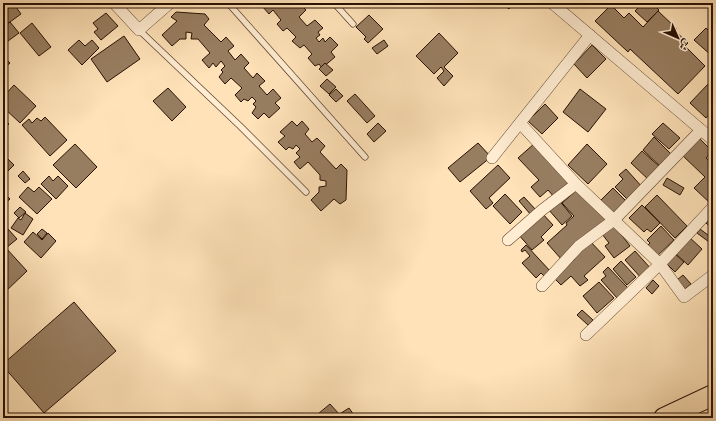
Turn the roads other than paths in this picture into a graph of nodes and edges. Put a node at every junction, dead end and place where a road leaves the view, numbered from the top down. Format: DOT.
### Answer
graph roads {
  1 [pos="114,3"];
  2 [pos="170,3"];
  3 [pos="228,3"];
  4 [pos="334,3"];
  5 [pos="552,3"];
  6 [pos="352,24"];
  7 [pos="140,30"];
  8 [pos="590,35"];
  9 [pos="520,123"];
  10 [pos="701,130"];
  11 [pos="713,140"];
  12 [pos="365,157"];
  13 [pos="492,158"];
  14 [pos="576,184"];
  15 [pos="306,192"];
  16 [pos="713,207"];
  17 [pos="614,220"];
  18 [pos="508,240"];
  19 [pos="660,264"];
  20 [pos="713,275"];
  21 [pos="542,286"];
  22 [pos="586,335"];
  23 [pos="713,395"];
  24 [pos="664,418"];
  1 -- 7 [label="street"];
  2 -- 7 [label="street"];
  3 -- 12 [label="lane"];
  4 -- 6 [label="lane"];
  5 -- 8 [label="street"];
  7 -- 15 [label="lane"];
  8 -- 9 [label="street"];
  8 -- 10 [label="street"];
  9 -- 13 [label="street"];
  9 -- 14 [label="street"];
  10 -- 11 [label="street"];
  10 -- 17 [label="street"];
  14 -- 17 [label="street"];
  14 -- 18 [label="street"];
  16 -- 19 [label="street"];
  17 -- 19 [label="street"];
  17 -- 21 [label="street"];
  19 -- 20 [label="street"];
  19 -- 22 [label="street"];
  23 -- 24 [label="highway"];
}
